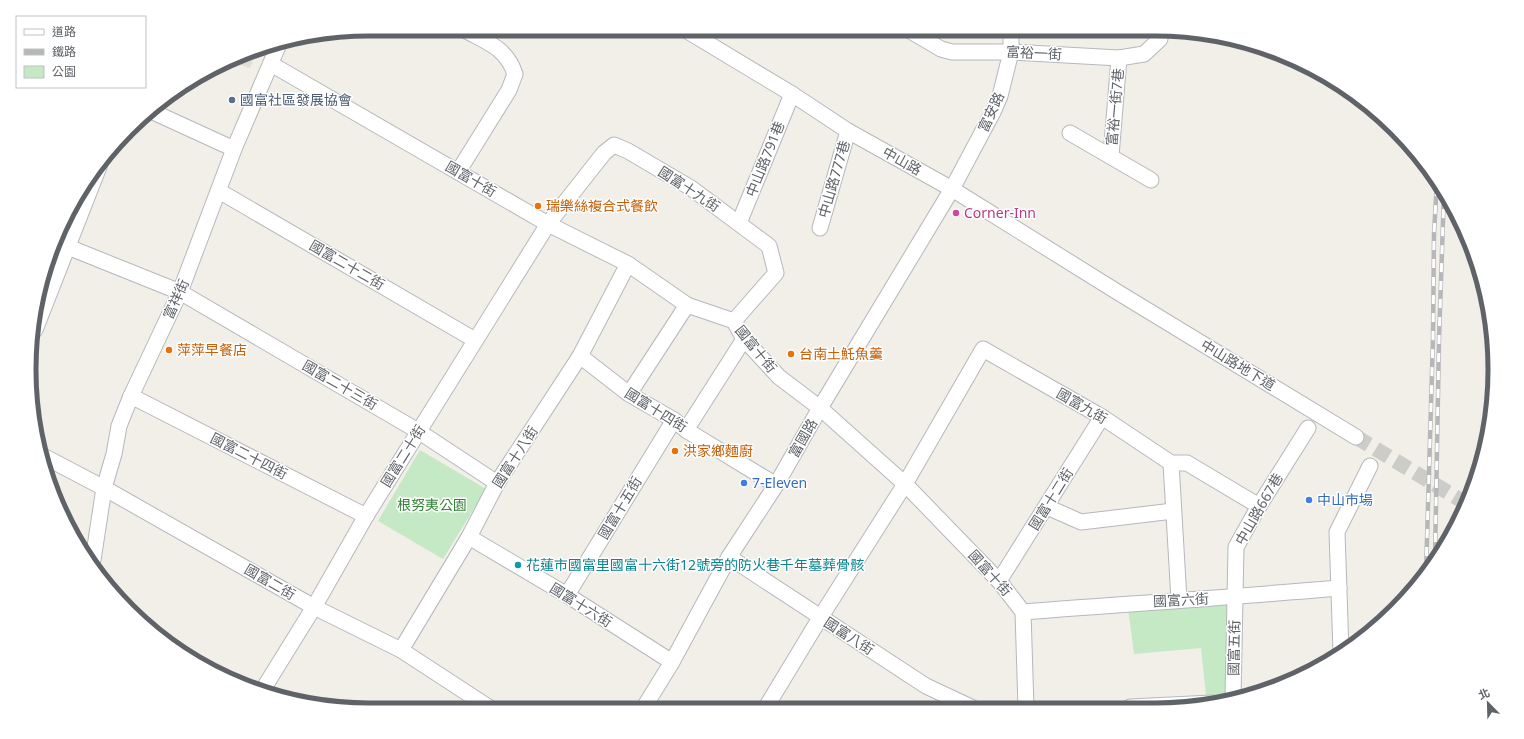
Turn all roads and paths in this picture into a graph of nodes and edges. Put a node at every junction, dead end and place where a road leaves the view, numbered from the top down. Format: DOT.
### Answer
graph roads {
  1 [pos="475,36"];
  2 [pos="696,36"];
  3 [pos="919,36"];
  4 [pos="1011,36"];
  5 [pos="1158,36"];
  6 [pos="277,49"];
  7 [pos="1011,52"];
  8 [pos="1120,58"];
  9 [pos="271,64"];
  10 [pos="792,94"];
  11 [pos="156,113"];
  12 [pos="848,131"];
  13 [pos="1070,133"];
  14 [pos="234,148"];
  15 [pos="1110,156"];
  16 [pos="458,172"];
  17 [pos="1151,180"];
  18 [pos="93,183"];
  19 [pos="952,189"];
  20 [pos="219,191"];
  21 [pos="739,223"];
  22 [pos="548,224"];
  23 [pos="820,228"];
  24 [pos="68,247"];
  25 [pos="628,264"];
  26 [pos="180,292"];
  27 [pos="1119,293"];
  28 [pos="686,305"];
  29 [pos="40,317"];
  30 [pos="734,322"];
  31 [pos="744,339"];
  32 [pos="475,340"];
  33 [pos="580,356"];
  34 [pos="629,394"];
  35 [pos="131,396"];
  36 [pos="820,408"];
  37 [pos="1102,417"];
  38 [pos="674,420"];
  39 [pos="1308,428"];
  40 [pos="686,430"];
  41 [pos="418,431"];
  42 [pos="1356,437"];
  43 [pos="48,458"];
  44 [pos="1171,463"];
  45 [pos="1370,466"];
  46 [pos="497,483"];
  47 [pos="905,484"];
  48 [pos="776,485"];
  49 [pos="104,488"];
  50 [pos="1259,506"];
  51 [pos="1047,507"];
  52 [pos="1173,511"];
  53 [pos="366,516"];
  54 [pos="469,537"];
  55 [pos="93,557"];
  56 [pos="730,557"];
  57 [pos="999,581"];
  58 [pos="1339,588"];
  59 [pos="567,595"];
  60 [pos="1235,597"];
  61 [pos="1179,600"];
  62 [pos="314,607"];
  63 [pos="1023,612"];
  64 [pos="820,618"];
  65 [pos="1341,646"];
  66 [pos="401,650"];
  67 [pos="672,662"];
  68 [pos="265,686"];
  69 [pos="1233,694"];
  70 [pos="482,703"];
  71 [pos="647,703"];
  72 [pos="769,703"];
  73 [pos="962,703"];
  74 [pos="1026,703"];
  1 -- 16 [label="street"];
  2 -- 10 [label="street, 中山路"];
  3 -- 7 [label="street, 富裕一街"];
  4 -- 7 [label="street, 富安路"];
  5 -- 8 [label="street, 富裕一街"];
  6 -- 9 [label="street, 富祥街"];
  7 -- 8 [label="street, 富裕一街"];
  7 -- 19 [label="street, 富安路"];
  8 -- 15 [label="street, 富裕一街7巷"];
  9 -- 14 [label="street, 富祥街"];
  9 -- 16 [label="street, 國富十街"];
  10 -- 12 [label="street, 中山路"];
  10 -- 21 [label="street, 中山路791巷"];
  11 -- 14 [label="street"];
  12 -- 19 [label="street, 中山路"];
  12 -- 23 [label="street, 中山路777巷"];
  13 -- 15 [label="street, 富裕一街7巷"];
  14 -- 20 [label="street, 富祥街"];
  15 -- 17 [label="street, 富裕一街7巷"];
  16 -- 22 [label="street, 國富十街"];
  18 -- 24 [label="street"];
  19 -- 27 [label="street, 中山路"];
  19 -- 36 [label="street, 富國路"];
  20 -- 26 [label="street, 富祥街"];
  20 -- 32 [label="street, 國富二十二街"];
  21 -- 22 [label="street, 國富十九街"];
  21 -- 30 [label="street, 國富十九街"];
  22 -- 25 [label="street, 國富十街"];
  22 -- 32 [label="street, 國富二十街"];
  24 -- 26 [label="street, 國富二十三街"];
  24 -- 29 [label="street"];
  25 -- 28 [label="street, 國富十街"];
  25 -- 33 [label="street, 國富十八街"];
  26 -- 35 [label="street, 富祥街"];
  26 -- 41 [label="street, 國富二十三街"];
  27 -- 42 [label="street, 中山路地下道"];
  28 -- 30 [label="street, 國富十街"];
  28 -- 34 [label="street"];
  30 -- 31 [label="street, 國富十街"];
  31 -- 36 [label="street, 國富十街"];
  31 -- 40 [label="street"];
  32 -- 41 [label="street, 國富二十街"];
  33 -- 34 [label="street, 國富十四街"];
  33 -- 46 [label="street, 國富十八街"];
  34 -- 38 [label="street, 國富十四街"];
  35 -- 49 [label="street, 富祥街"];
  35 -- 53 [label="street, 國富二十四街"];
  36 -- 47 [label="street, 國富十街"];
  36 -- 48 [label="street, 富國路"];
  37 -- 44 [label="street, 國富九街"];
  37 -- 47 [label="street, 國富九街"];
  37 -- 51 [label="street, 國富十二街"];
  38 -- 40 [label="street, 國富十四街"];
  38 -- 59 [label="street, 國富十五街"];
  39 -- 50 [label="street, 中山路667巷"];
  40 -- 48 [label="street, 國富十四街"];
  41 -- 46 [label="street, 國富二十三街"];
  41 -- 53 [label="street, 國富二十街"];
  43 -- 49 [label="street, 國富二街"];
  44 -- 50 [label="street, 國富九街"];
  44 -- 52 [label="street"];
  45 -- 58 [label="street"];
  46 -- 54 [label="street, 國富十八街"];
  47 -- 57 [label="street, 國富十街"];
  47 -- 64 [label="street"];
  48 -- 56 [label="street, 富國路"];
  49 -- 55 [label="street, 富祥街"];
  49 -- 62 [label="street, 國富二街"];
  50 -- 60 [label="street, 中山路667巷"];
  51 -- 52 [label="street"];
  51 -- 57 [label="street, 國富十二街"];
  52 -- 61 [label="street"];
  53 -- 62 [label="street, 國富二十街"];
  54 -- 59 [label="street, 國富十六街"];
  54 -- 66 [label="street, 國富十八街"];
  56 -- 64 [label="street, 國富八街"];
  56 -- 67 [label="street, 富國路"];
  57 -- 63 [label="street, 國富十街"];
  58 -- 60 [label="street, 國富六街"];
  58 -- 65 [label="street"];
  59 -- 67 [label="street, 國富十六街"];
  60 -- 61 [label="street, 國富六街"];
  60 -- 69 [label="street, 國富五街"];
  61 -- 63 [label="street, 國富六街"];
  62 -- 66 [label="street, 國富二街"];
  62 -- 68 [label="street, 國富二十街"];
  63 -- 74 [label="street"];
  64 -- 72 [label="street"];
  64 -- 73 [label="street, 國富八街"];
  66 -- 70 [label="street, 國富二街"];
  67 -- 71 [label="street, 富國路"];
}
